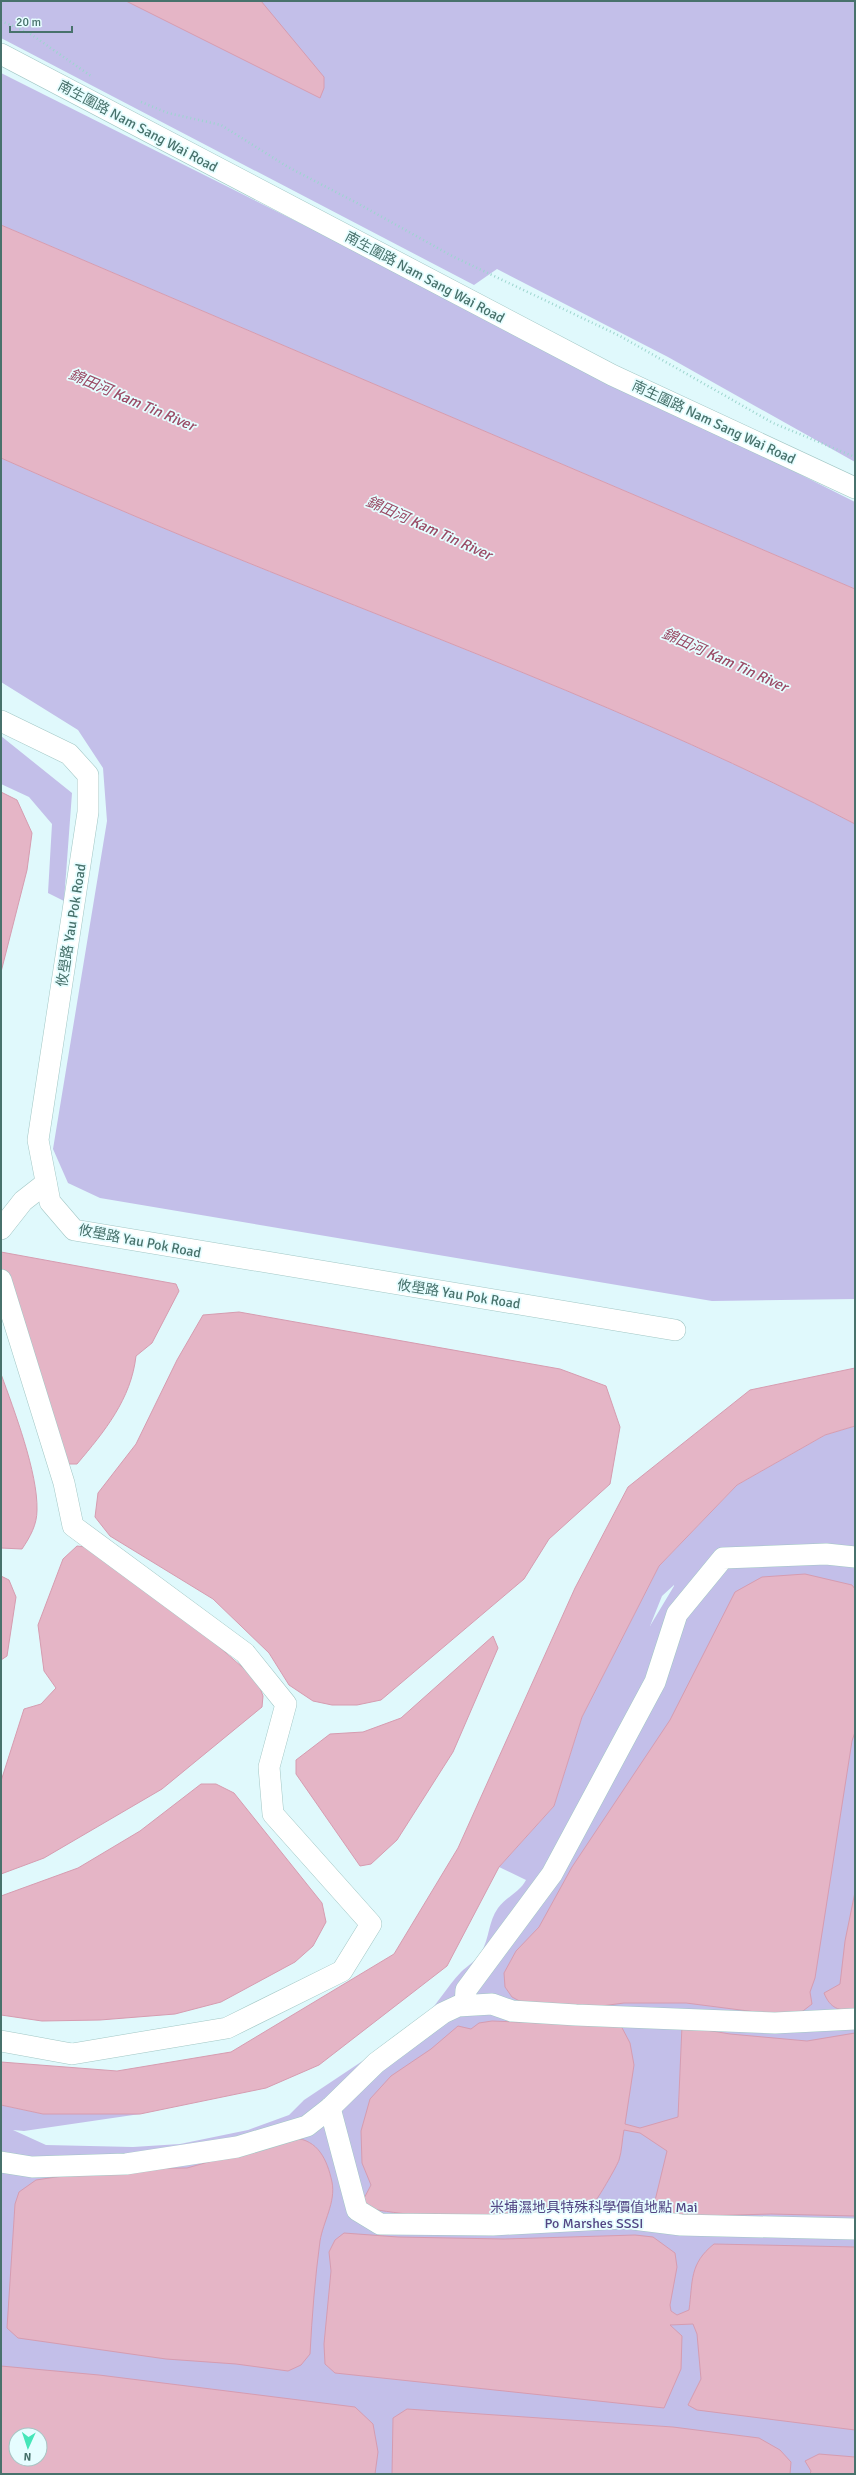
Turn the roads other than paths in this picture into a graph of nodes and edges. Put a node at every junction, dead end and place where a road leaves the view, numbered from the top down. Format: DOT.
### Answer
graph roads {
  1 [pos="1,54"];
  2 [pos="855,488"];
  3 [pos="1,721"];
  4 [pos="46,1183"];
  5 [pos="1,1229"];
  6 [pos="1,1280"];
  7 [pos="675,1330"];
  8 [pos="855,1557"];
  9 [pos="465,2006"];
  10 [pos="855,2020"];
  11 [pos="1,2042"];
  12 [pos="330,2108"];
  13 [pos="1,2162"];
  14 [pos="855,2229"];
  1 -- 2 [label="street, 南生圍路 Nam Sang Wai Road"];
  3 -- 4 [label="street, 攸壆路 Yau Pok Road"];
  4 -- 5 [label="street"];
  4 -- 7 [label="street, 攸壆路 Yau Pok Road"];
  6 -- 11 [label="street"];
  8 -- 9 [label="street"];
  9 -- 10 [label="street"];
  9 -- 12 [label="street"];
  12 -- 13 [label="street"];
  12 -- 14 [label="street"];
}
